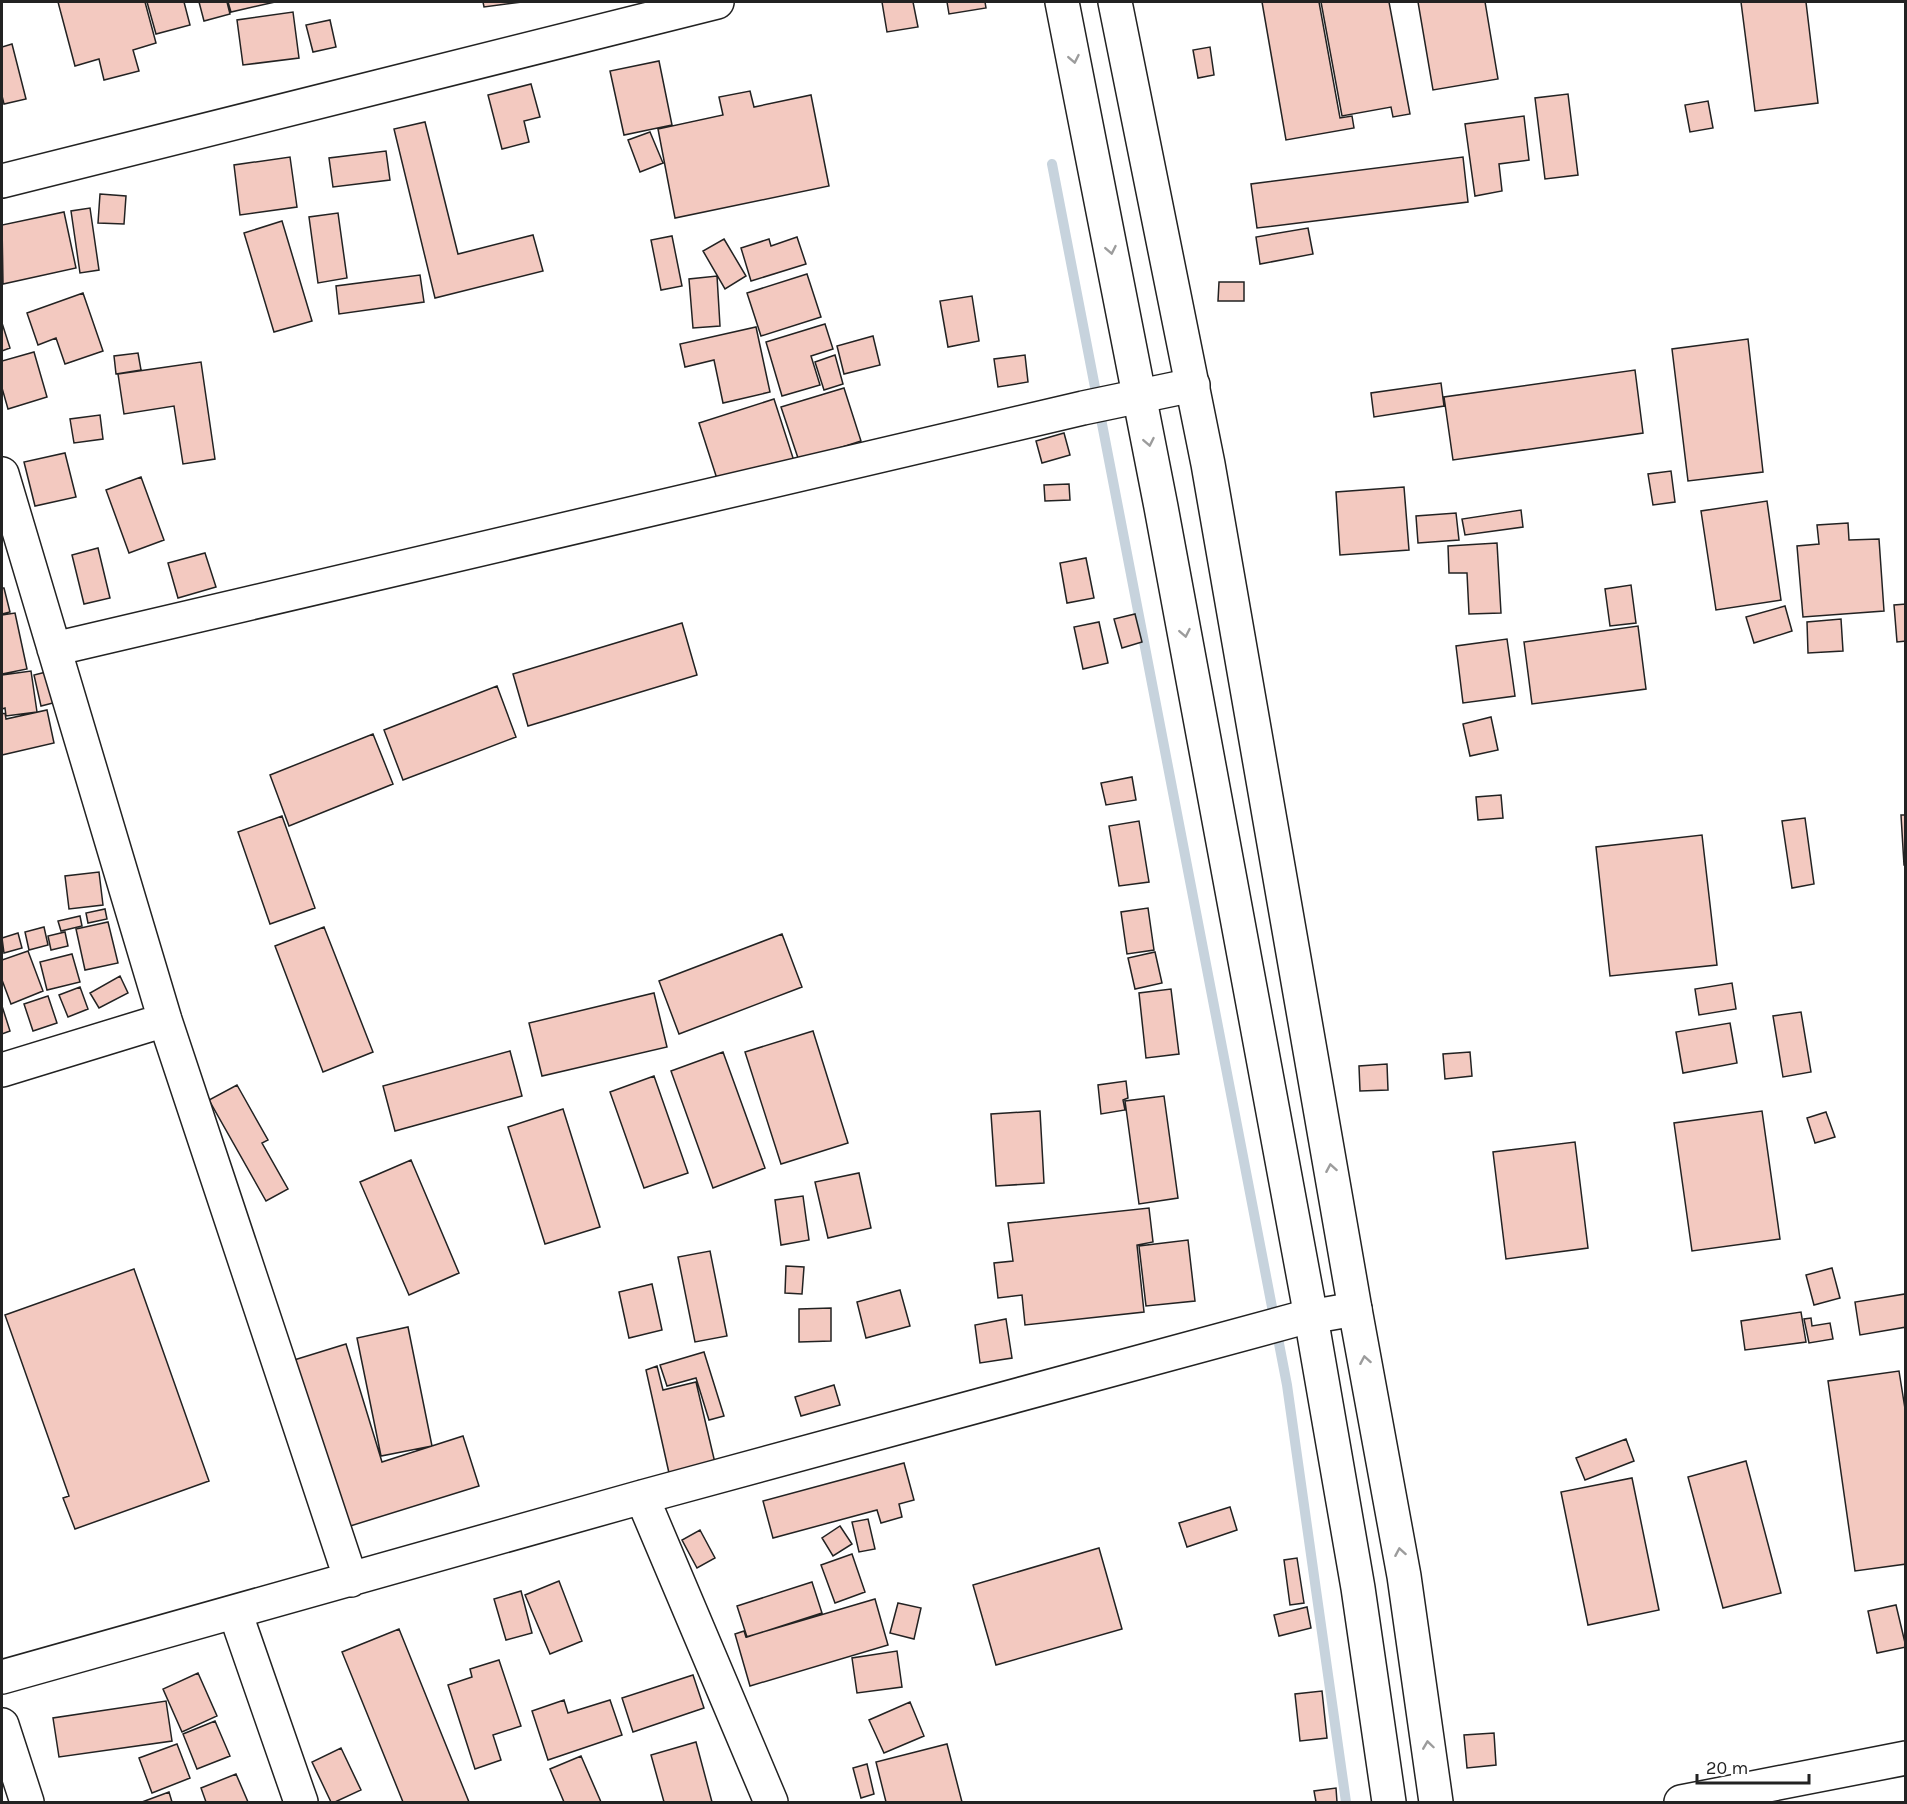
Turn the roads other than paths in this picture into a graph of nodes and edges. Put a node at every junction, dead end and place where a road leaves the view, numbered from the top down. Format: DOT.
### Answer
graph roads {
  1 [pos="717,2"];
  2 [pos="1062,2"];
  3 [pos="1115,2"];
  4 [pos="2,182"];
  5 [pos="1193,385"];
  6 [pos="1128,399"];
  7 [pos="2,474"];
  8 [pos="54,649"];
  9 [pos="165,1020"];
  10 [pos="2,1070"];
  11 [pos="1355,1309"];
  12 [pos="1304,1318"];
  13 [pos="642,1497"];
  14 [pos="351,1580"];
  15 [pos="235,1612"];
  16 [pos="2,1677"];
  17 [pos="2,1725"];
  18 [pos="1905,1758"];
  19 [pos="27,1803"];
  20 [pos="301,1803"];
  21 [pos="771,1803"];
  22 [pos="1389,1803"];
  23 [pos="1436,1803"];
  24 [pos="1681,1803"];
  1 -- 4 [label="street"];
  2 -- 6 [label="street, one-way"];
  3 -- 5 [label="street"];
  5 -- 6 [label="street"];
  11 -- 5 [label="street, one-way"];
  6 -- 8 [label="street"];
  6 -- 12 [label="street, one-way"];
  7 -- 8 [label="street"];
  8 -- 9 [label="street"];
  9 -- 10 [label="street"];
  9 -- 14 [label="street"];
  11 -- 12 [label="street"];
  23 -- 11 [label="street, one-way"];
  12 -- 13 [label="street"];
  12 -- 22 [label="street"];
  13 -- 14 [label="street"];
  13 -- 21 [label="street"];
  14 -- 15 [label="street"];
  15 -- 16 [label="street"];
  15 -- 20 [label="street"];
  17 -- 19 [label="street"];
  18 -- 24 [label="street"];
}
